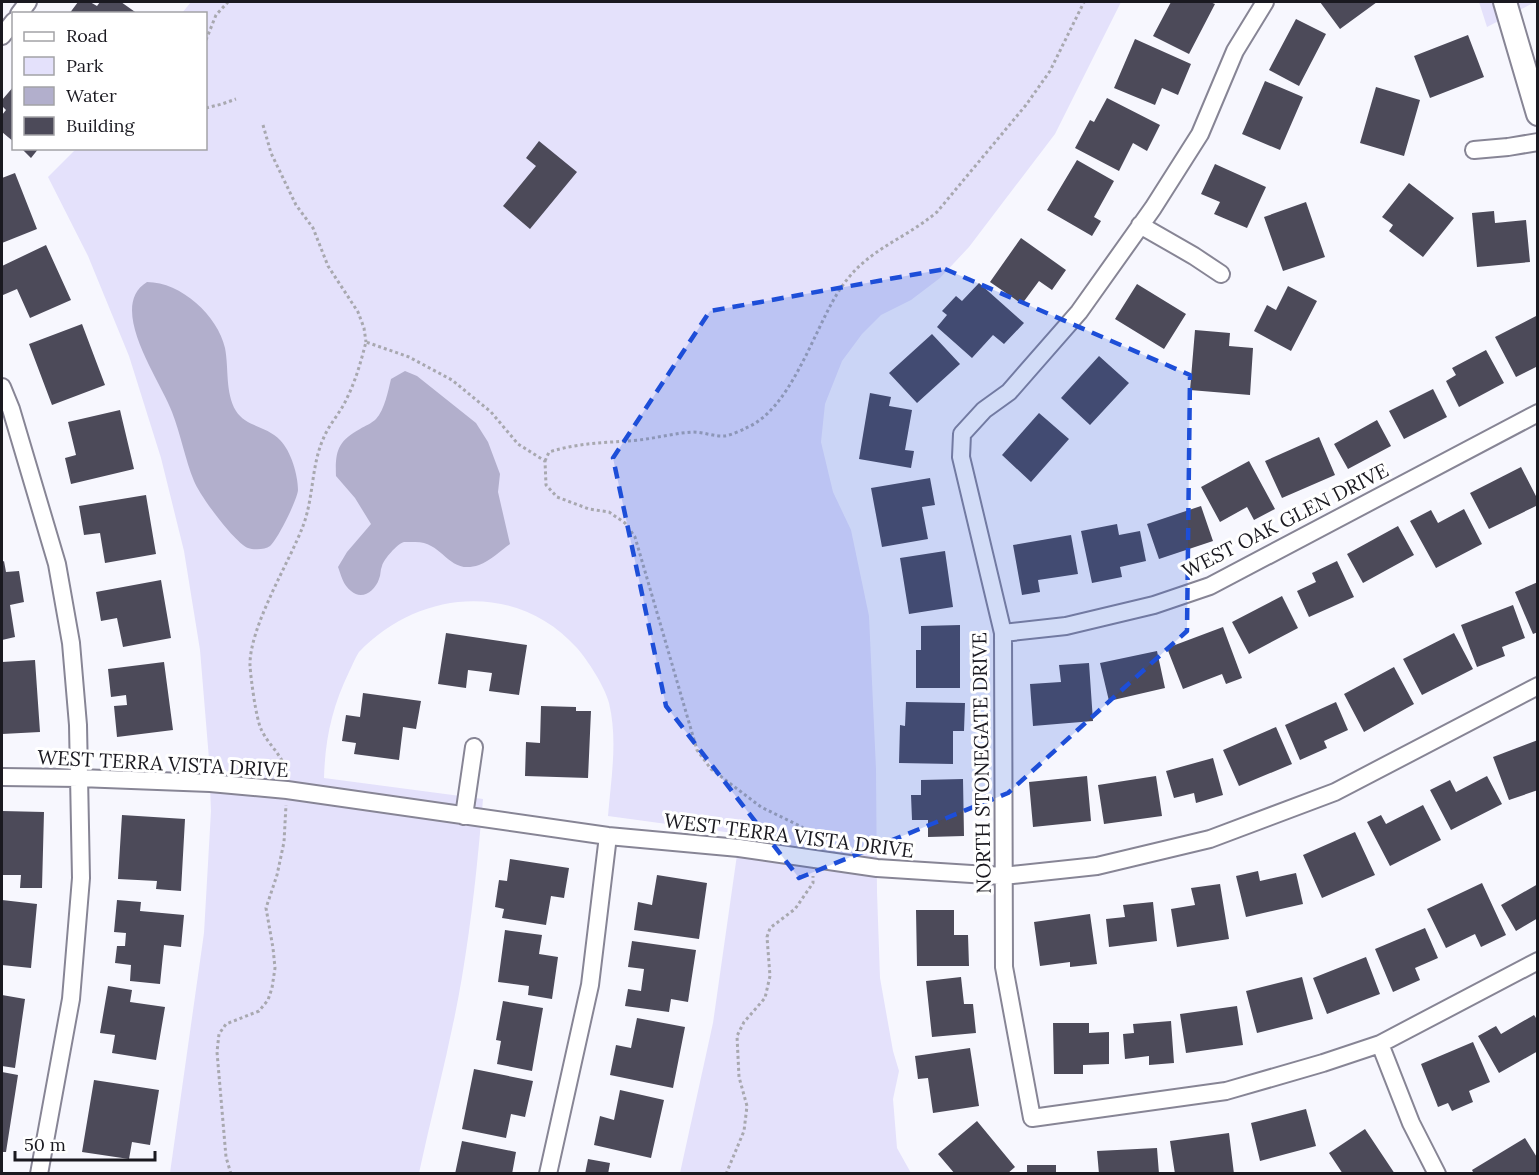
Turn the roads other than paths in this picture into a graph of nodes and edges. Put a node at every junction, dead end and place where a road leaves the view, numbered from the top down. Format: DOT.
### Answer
graph roads {
  1 [pos="1265,2"];
  2 [pos="1505,2"];
  3 [pos="1538,114"];
  4 [pos="1538,142"];
  5 [pos="1474,150"];
  6 [pos="1140,225"];
  7 [pos="1221,274"];
  8 [pos="2,387"];
  9 [pos="1538,413"];
  10 [pos="1003,633"];
  11 [pos="1538,686"];
  12 [pos="474,747"];
  13 [pos="2,777"];
  14 [pos="79,777"];
  15 [pos="464,816"];
  16 [pos="608,836"];
  17 [pos="1003,876"];
  18 [pos="1538,961"];
  19 [pos="1380,1044"];
  20 [pos="39,1173"];
  21 [pos="548,1173"];
  22 [pos="1437,1173"];
  1 -- 6 [label="street, NORTH STONEGATE DRIVE"];
  2 -- 3 [label="street"];
  4 -- 5 [label="street"];
  6 -- 7 [label="street"];
  6 -- 10 [label="street, NORTH STONEGATE DRIVE"];
  8 -- 14 [label="street"];
  9 -- 10 [label="street, WEST OAK GLEN DRIVE"];
  10 -- 17 [label="street, NORTH STONEGATE DRIVE"];
  11 -- 17 [label="street, WEST TERRA VISTA DRIVE"];
  12 -- 15 [label="street"];
  13 -- 14 [label="street, WEST TERRA VISTA DRIVE"];
  14 -- 15 [label="street, WEST TERRA VISTA DRIVE"];
  14 -- 20 [label="street"];
  15 -- 16 [label="street, WEST TERRA VISTA DRIVE"];
  16 -- 17 [label="street, WEST TERRA VISTA DRIVE"];
  16 -- 21 [label="street"];
  17 -- 19 [label="street, NORTH STONEGATE DRIVE"];
  18 -- 19 [label="street"];
  19 -- 22 [label="street"];
}
